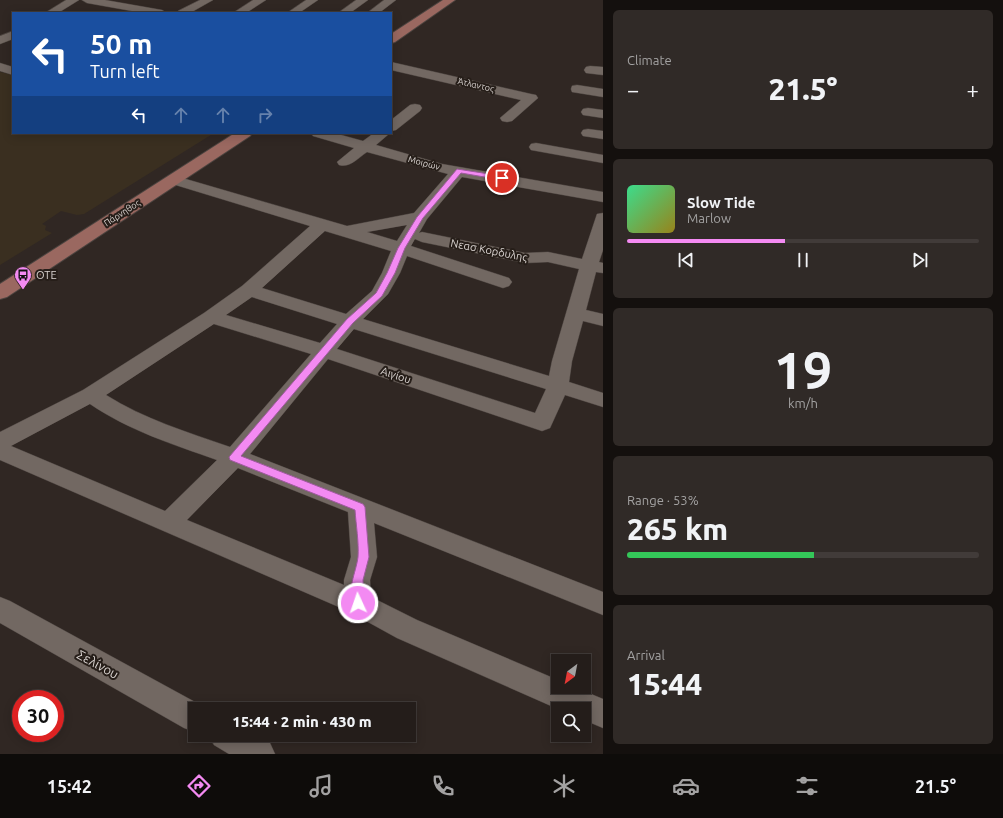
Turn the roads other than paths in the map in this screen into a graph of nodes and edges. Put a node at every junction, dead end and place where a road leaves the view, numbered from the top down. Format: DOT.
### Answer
graph roads {
  1 [pos="74,0"];
  2 [pos="87,0"];
  3 [pos="156,0"];
  4 [pos="208,0"];
  5 [pos="262,0"];
  6 [pos="313,0"];
  7 [pos="362,0"];
  8 [pos="391,0"];
  9 [pos="450,0"];
  10 [pos="139,8"];
  11 [pos="52,12"];
  12 [pos="130,12"];
  13 [pos="157,12"];
  14 [pos="184,12"];
  15 [pos="240,12"];
  16 [pos="294,12"];
  17 [pos="344,12"];
  18 [pos="373,12"];
  19 [pos="392,38"];
  20 [pos="392,66"];
  21 [pos="0,67"];
  22 [pos="590,70"];
  23 [pos="12,71"];
  24 [pos="603,71"];
  25 [pos="577,89"];
  26 [pos="603,93"];
  27 [pos="415,108"];
  28 [pos="588,112"];
  29 [pos="603,114"];
  30 [pos="507,118"];
  31 [pos="394,121"];
  32 [pos="588,133"];
  33 [pos="243,134"];
  34 [pos="322,134"];
  35 [pos="382,134"];
  36 [pos="603,136"];
  37 [pos="365,146"];
  38 [pos="536,147"];
  39 [pos="603,159"];
  40 [pos="344,162"];
  41 [pos="459,171"];
  42 [pos="174,180"];
  43 [pos="603,197"];
  44 [pos="420,217"];
  45 [pos="603,218"];
  46 [pos="321,225"];
  47 [pos="348,232"];
  48 [pos="422,237"];
  49 [pos="401,248"];
  50 [pos="596,267"];
  51 [pos="502,282"];
  52 [pos="249,290"];
  53 [pos="0,293"];
  54 [pos="575,313"];
  55 [pos="211,317"];
  56 [pos="603,320"];
  57 [pos="350,321"];
  58 [pos="324,351"];
  59 [pos="558,386"];
  60 [pos="91,395"];
  61 [pos="603,400"];
  62 [pos="0,442"];
  63 [pos="0,451"];
  64 [pos="234,457"];
  65 [pos="360,507"];
  66 [pos="168,522"];
  67 [pos="358,603"];
  68 [pos="603,604"];
  69 [pos="0,609"];
  70 [pos="188,714"];
  71 [pos="603,714"];
  72 [pos="238,742"];
  73 [pos="259,754"];
  1 -- 11 [label="street"];
  2 -- 10 [label="street"];
  3 -- 10 [label="street"];
  4 -- 14 [label="street"];
  5 -- 15 [label="street"];
  6 -- 16 [label="street"];
  7 -- 17 [label="street"];
  8 -- 18 [label="street"];
  9 -- 19 [label="main road"];
  10 -- 12 [label="street"];
  10 -- 13 [label="street"];
  20 -- 30 [label="street, Άτλαντος"];
  21 -- 23 [label="street"];
  22 -- 24 [label="street"];
  25 -- 26 [label="street"];
  27 -- 31 [label="street"];
  28 -- 29 [label="street"];
  32 -- 36 [label="street"];
  33 -- 42 [label="main road, Πάρνηθος"];
  34 -- 37 [label="street, Μοιρών"];
  35 -- 37 [label="street"];
  37 -- 40 [label="street"];
  37 -- 41 [label="street, Μοιρών"];
  38 -- 39 [label="street"];
  41 -- 43 [label="street, Μοιρών"];
  41 -- 44 [label="street"];
  42 -- 46 [label="street"];
  42 -- 53 [label="main road, Πάρνηθος"];
  44 -- 47 [label="street"];
  44 -- 49 [label="street"];
  45 -- 50 [label="street"];
  46 -- 47 [label="street"];
  46 -- 52 [label="street"];
  47 -- 49 [label="street"];
  48 -- 50 [label="street, Νεασ Κορδυλης"];
  49 -- 51 [label="street"];
  49 -- 57 [label="street"];
  50 -- 54 [label="street"];
  52 -- 55 [label="street"];
  52 -- 57 [label="street"];
  54 -- 56 [label="street"];
  54 -- 59 [label="street"];
  55 -- 58 [label="street, Αιγίου"];
  55 -- 60 [label="street"];
  57 -- 58 [label="street"];
  57 -- 59 [label="street"];
  58 -- 59 [label="street, Αιγίου"];
  58 -- 64 [label="street"];
  59 -- 61 [label="street"];
  60 -- 62 [label="street"];
  60 -- 64 [label="street"];
  63 -- 66 [label="street"];
  64 -- 65 [label="street"];
  64 -- 66 [label="street"];
  65 -- 67 [label="street"];
  65 -- 68 [label="street"];
  66 -- 67 [label="street"];
  67 -- 71 [label="street"];
  69 -- 70 [label="street, Σελίνου"];
  72 -- 73 [label="street"];
}
